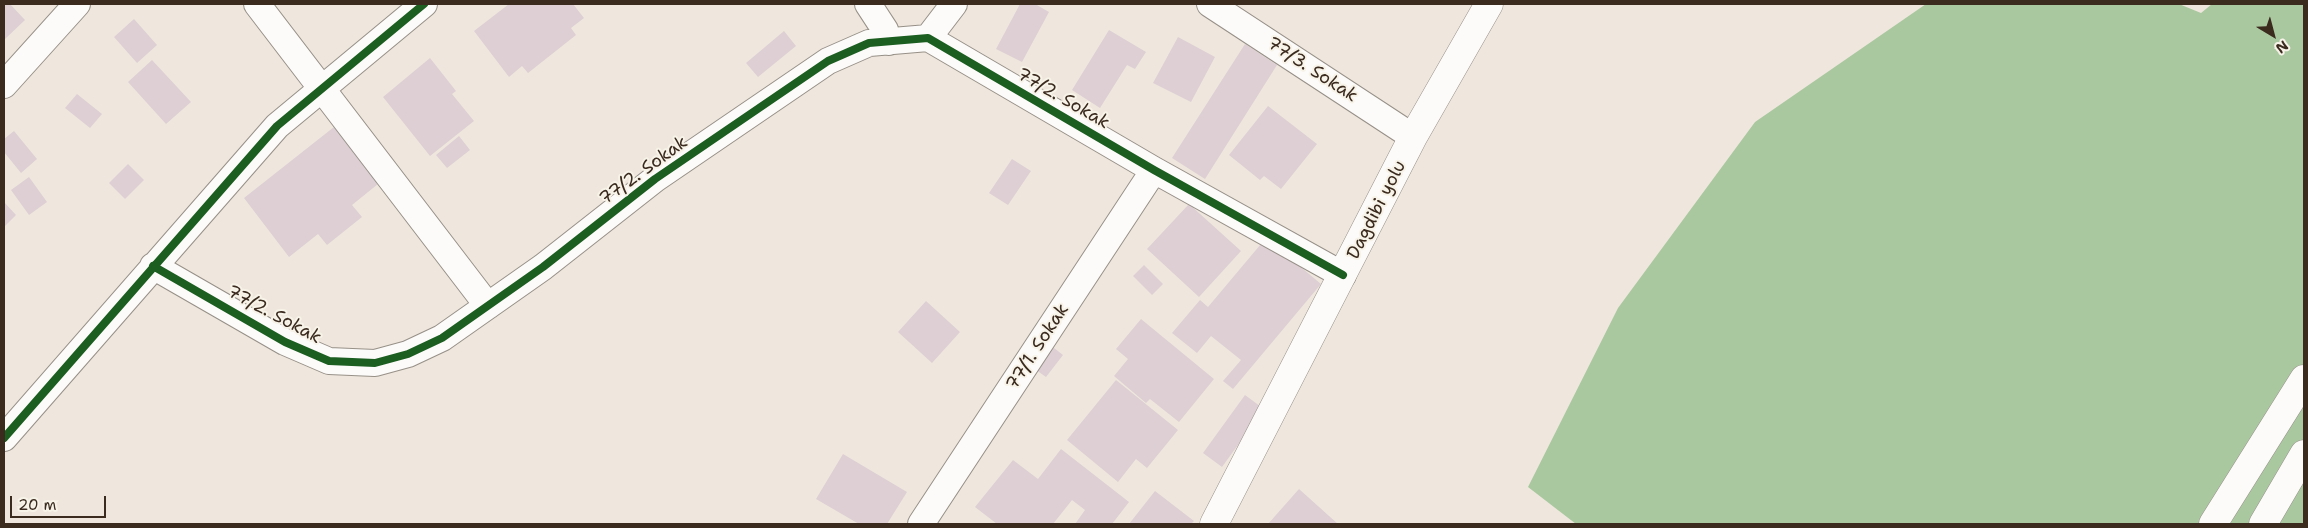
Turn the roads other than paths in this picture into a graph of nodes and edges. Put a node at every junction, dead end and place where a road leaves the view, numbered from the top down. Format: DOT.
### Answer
graph roads {
  1 [pos="77,4"];
  2 [pos="257,4"];
  3 [pos="424,4"];
  4 [pos="868,4"];
  5 [pos="954,4"];
  6 [pos="1210,4"];
  7 [pos="1489,4"];
  8 [pos="928,38"];
  9 [pos="889,42"];
  10 [pos="4,85"];
  11 [pos="322,88"];
  12 [pos="1413,137"];
  13 [pos="1154,170"];
  14 [pos="154,266"];
  15 [pos="1343,275"];
  16 [pos="488,306"];
  17 [pos="2304,379"];
  18 [pos="4,438"];
  19 [pos="2304,454"];
  20 [pos="921,524"];
  21 [pos="1214,524"];
  22 [pos="2213,524"];
  23 [pos="2263,524"];
  1 -- 10 [label="street"];
  2 -- 11 [label="street"];
  3 -- 11 [label="street"];
  4 -- 9 [label="street"];
  5 -- 8 [label="street"];
  6 -- 12 [label="street, 77/3. Sokak"];
  7 -- 12 [label="street, Dagdibi yolu"];
  8 -- 9 [label="street, 77/2. Sokak"];
  8 -- 13 [label="street, 77/2. Sokak"];
  9 -- 16 [label="street, 77/2. Sokak"];
  11 -- 14 [label="street"];
  11 -- 16 [label="street"];
  12 -- 15 [label="street, Dagdibi yolu"];
  13 -- 15 [label="street, 77/2. Sokak"];
  13 -- 20 [label="street, 77/1. Sokak"];
  14 -- 16 [label="street, 77/2. Sokak"];
  14 -- 18 [label="street"];
  15 -- 21 [label="street, Dagdibi yolu"];
  17 -- 22 [label="street"];
  19 -- 23 [label="street"];
}
